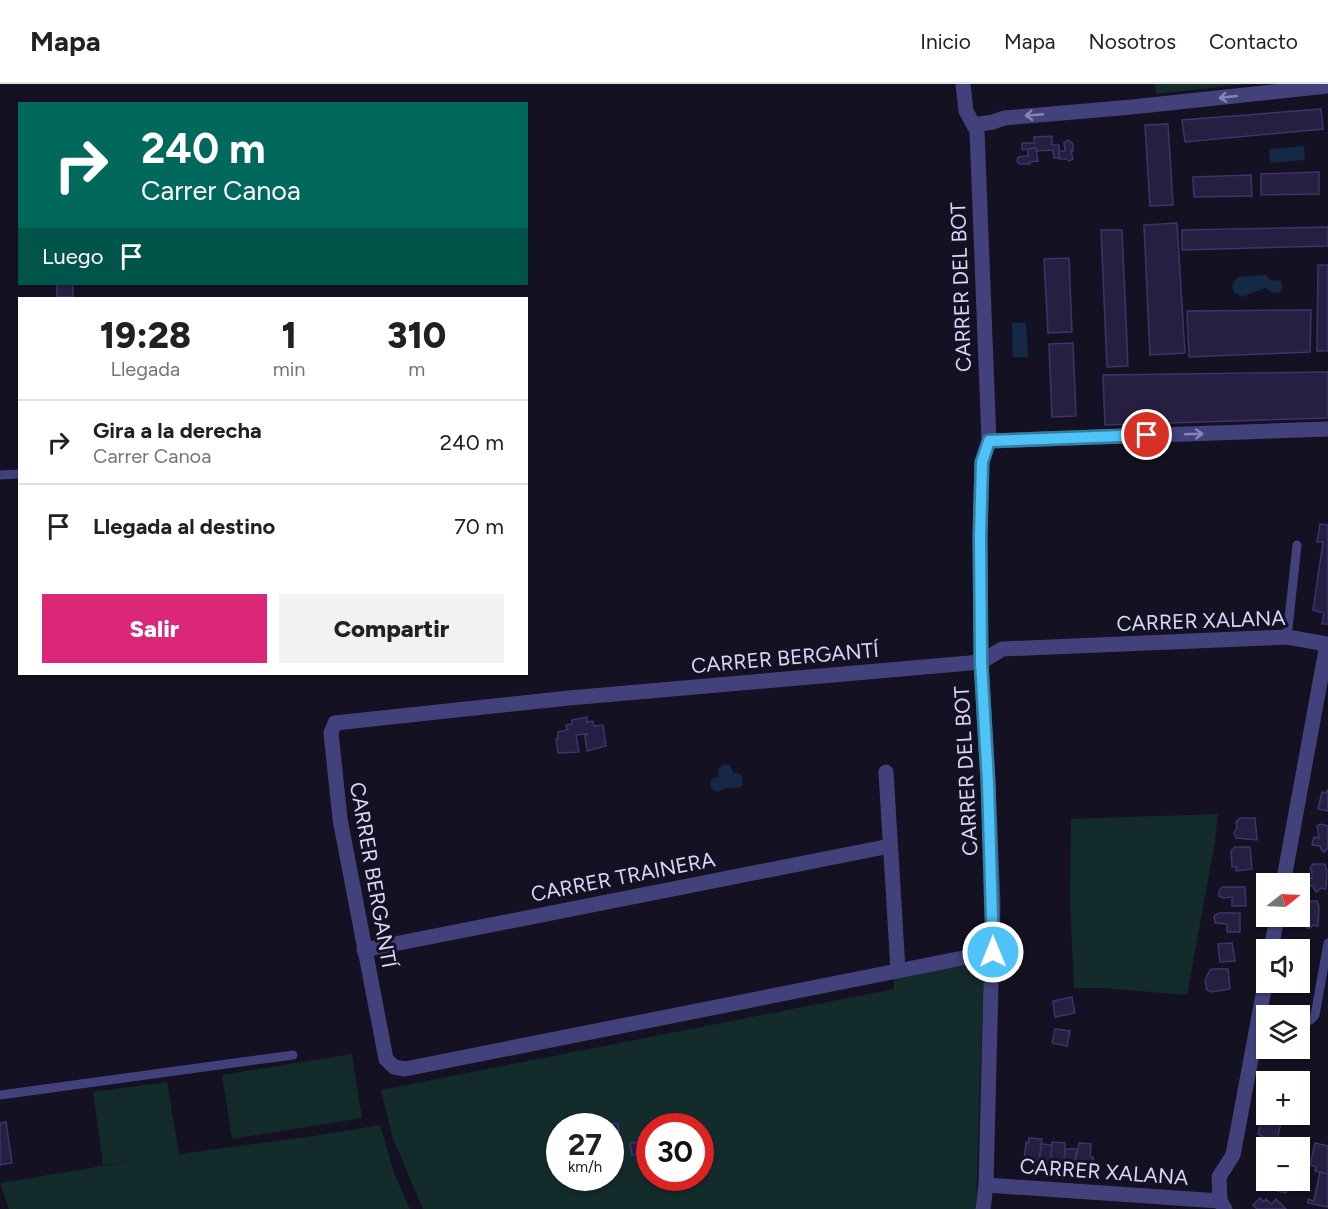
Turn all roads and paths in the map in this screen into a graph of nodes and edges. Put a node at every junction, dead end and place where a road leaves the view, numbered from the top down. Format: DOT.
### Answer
graph roads {
  1 [pos="963,84"];
  2 [pos="1328,86"];
  3 [pos="974,125"];
  4 [pos="1328,429"];
  5 [pos="989,441"];
  6 [pos="18,474"];
  7 [pos="0,475"];
  8 [pos="1297,545"];
  9 [pos="1287,637"];
  10 [pos="1328,643"];
  11 [pos="981,662"];
  12 [pos="886,772"];
  13 [pos="890,846"];
  14 [pos="1285,873"];
  15 [pos="1328,943"];
  16 [pos="364,950"];
  17 [pos="993,952"];
  18 [pos="898,970"];
  19 [pos="1310,1020"];
  20 [pos="293,1054"];
  21 [pos="1256,1057"];
  22 [pos="0,1095"];
  23 [pos="986,1185"];
  24 [pos="1222,1205"];
  25 [pos="984,1209"];
  1 -- 3 [label="street, CARRER DEL BOT"];
  2 -- 3 [label="street, one-way"];
  3 -- 5 [label="street, CARRER DEL BOT"];
  5 -- 4 [label="street, one-way"];
  5 -- 11 [label="street, CARRER DEL BOT"];
  6 -- 7 [label="lane"];
  8 -- 9 [label="lane"];
  9 -- 10 [label="street, CARRER XALANA"];
  9 -- 11 [label="street, CARRER XALANA"];
  10 -- 14 [label="street, CARRER XALANA"];
  11 -- 16 [label="street, CARRER BERGANTÍ"];
  11 -- 17 [label="street, CARRER DEL BOT"];
  12 -- 13 [label="street"];
  13 -- 16 [label="street, CARRER TRAINERA"];
  13 -- 18 [label="street"];
  15 -- 19 [label="lane"];
  16 -- 18 [label="street, CARRER BERGANTÍ"];
  17 -- 18 [label="street, CARRER BERGANTÍ"];
  17 -- 23 [label="street, CARRER DEL BOT"];
  20 -- 22 [label="lane"];
  21 -- 24 [label="street, CARRER XALANA"];
  23 -- 24 [label="street, CARRER XALANA"];
  23 -- 25 [label="street, CARRER DEL BOT"];
}
